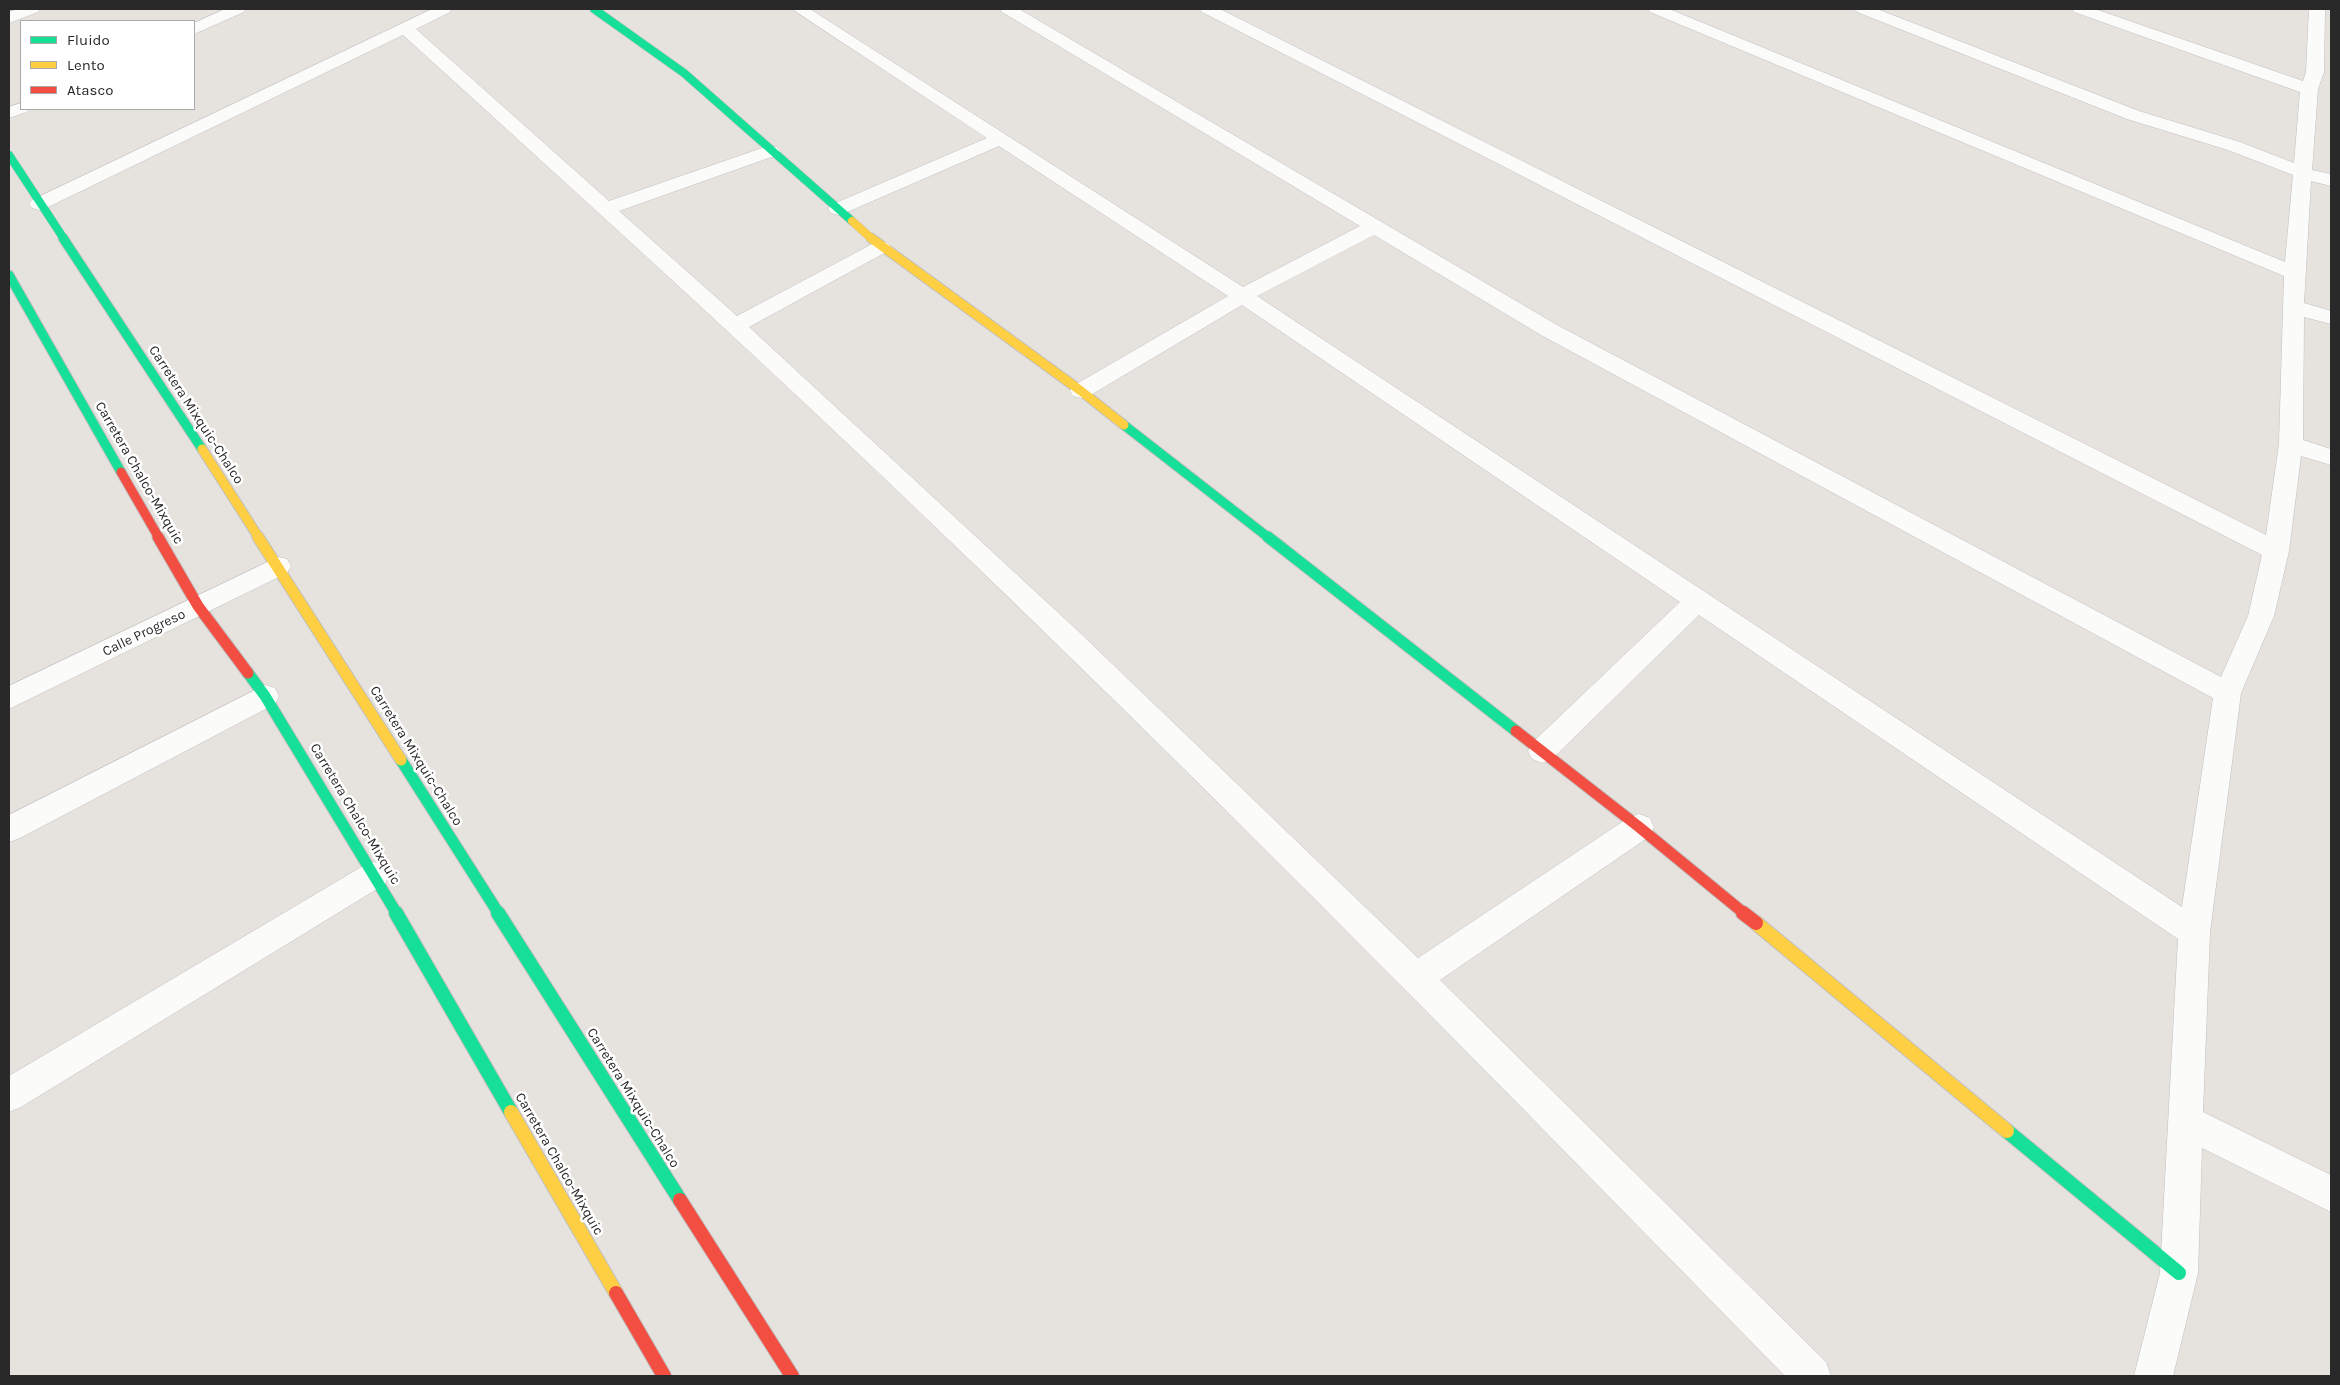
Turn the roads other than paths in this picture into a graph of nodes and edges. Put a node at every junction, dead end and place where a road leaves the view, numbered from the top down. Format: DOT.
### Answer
graph roads {
  1 [pos="32,9"];
  2 [pos="238,9"];
  3 [pos="444,9"];
  4 [pos="594,9"];
  5 [pos="800,9"];
  6 [pos="1008,9"];
  7 [pos="1208,9"];
  8 [pos="1656,9"];
  9 [pos="1863,9"];
  10 [pos="2080,9"];
  11 [pos="2317,9"];
  12 [pos="9,18"];
  13 [pos="404,27"];
  14 [pos="195,29"];
  15 [pos="2319,79"];
  16 [pos="1000,139"];
  17 [pos="771,151"];
  18 [pos="9,155"];
  19 [pos="2304,173"];
  20 [pos="2331,180"];
  21 [pos="39,204"];
  22 [pos="838,209"];
  23 [pos="605,210"];
  24 [pos="1374,226"];
  25 [pos="880,247"];
  26 [pos="2294,273"];
  27 [pos="9,275"];
  28 [pos="1242,296"];
  29 [pos="2294,307"];
  30 [pos="2331,318"];
  31 [pos="735,326"];
  32 [pos="1081,391"];
  33 [pos="2291,444"];
  34 [pos="2331,457"];
  35 [pos="2276,551"];
  36 [pos="278,566"];
  37 [pos="1697,602"];
  38 [pos="198,606"];
  39 [pos="2227,693"];
  40 [pos="265,696"];
  41 [pos="9,698"];
  42 [pos="1542,751"];
  43 [pos="1639,827"];
  44 [pos="9,829"];
  45 [pos="374,875"];
  46 [pos="2194,932"];
  47 [pos="1417,977"];
  48 [pos="9,1094"];
  49 [pos="2185,1122"];
  50 [pos="2331,1194"];
  51 [pos="2179,1273"];
  52 [pos="664,1376"];
  53 [pos="792,1376"];
  54 [pos="1812,1376"];
  55 [pos="2153,1376"];
  1 -- 12 [label="street"];
  2 -- 14 [label="street"];
  3 -- 13 [label="street"];
  4 -- 17 [label="main road"];
  5 -- 16 [label="street"];
  6 -- 24 [label="street"];
  7 -- 35 [label="street"];
  8 -- 26 [label="street"];
  9 -- 19 [label="street"];
  10 -- 15 [label="street"];
  11 -- 15 [label="street"];
  13 -- 21 [label="street"];
  13 -- 23 [label="street"];
  15 -- 19 [label="street"];
  16 -- 22 [label="street"];
  16 -- 28 [label="street"];
  17 -- 22 [label="main road"];
  17 -- 23 [label="street"];
  18 -- 21 [label="main road, Carretera Mixquic-Chalco"];
  19 -- 20 [label="street"];
  19 -- 26 [label="street"];
  21 -- 36 [label="main road, Carretera Mixquic-Chalco"];
  22 -- 25 [label="main road"];
  23 -- 31 [label="street"];
  24 -- 28 [label="street"];
  24 -- 39 [label="street"];
  25 -- 31 [label="street"];
  25 -- 32 [label="main road"];
  26 -- 29 [label="street"];
  27 -- 38 [label="main road, Carretera Chalco-Mixquic"];
  28 -- 32 [label="street"];
  28 -- 37 [label="street"];
  29 -- 30 [label="street"];
  29 -- 33 [label="street"];
  31 -- 47 [label="street"];
  32 -- 42 [label="main road"];
  33 -- 34 [label="street"];
  33 -- 35 [label="street"];
  35 -- 39 [label="street"];
  36 -- 38 [label="street, Calle Progreso"];
  36 -- 53 [label="main road, Carretera Mixquic-Chalco"];
  37 -- 42 [label="street"];
  37 -- 46 [label="street"];
  38 -- 40 [label="main road, Carretera Chalco-Mixquic"];
  38 -- 41 [label="street, Calle Progreso"];
  39 -- 46 [label="street"];
  40 -- 44 [label="street"];
  40 -- 45 [label="main road, Carretera Chalco-Mixquic"];
  42 -- 43 [label="main road"];
  43 -- 47 [label="street"];
  43 -- 51 [label="main road"];
  45 -- 48 [label="street"];
  45 -- 52 [label="main road, Carretera Chalco-Mixquic"];
  46 -- 49 [label="street"];
  47 -- 54 [label="street"];
  49 -- 50 [label="street"];
  49 -- 51 [label="street"];
  51 -- 55 [label="street"];
}
